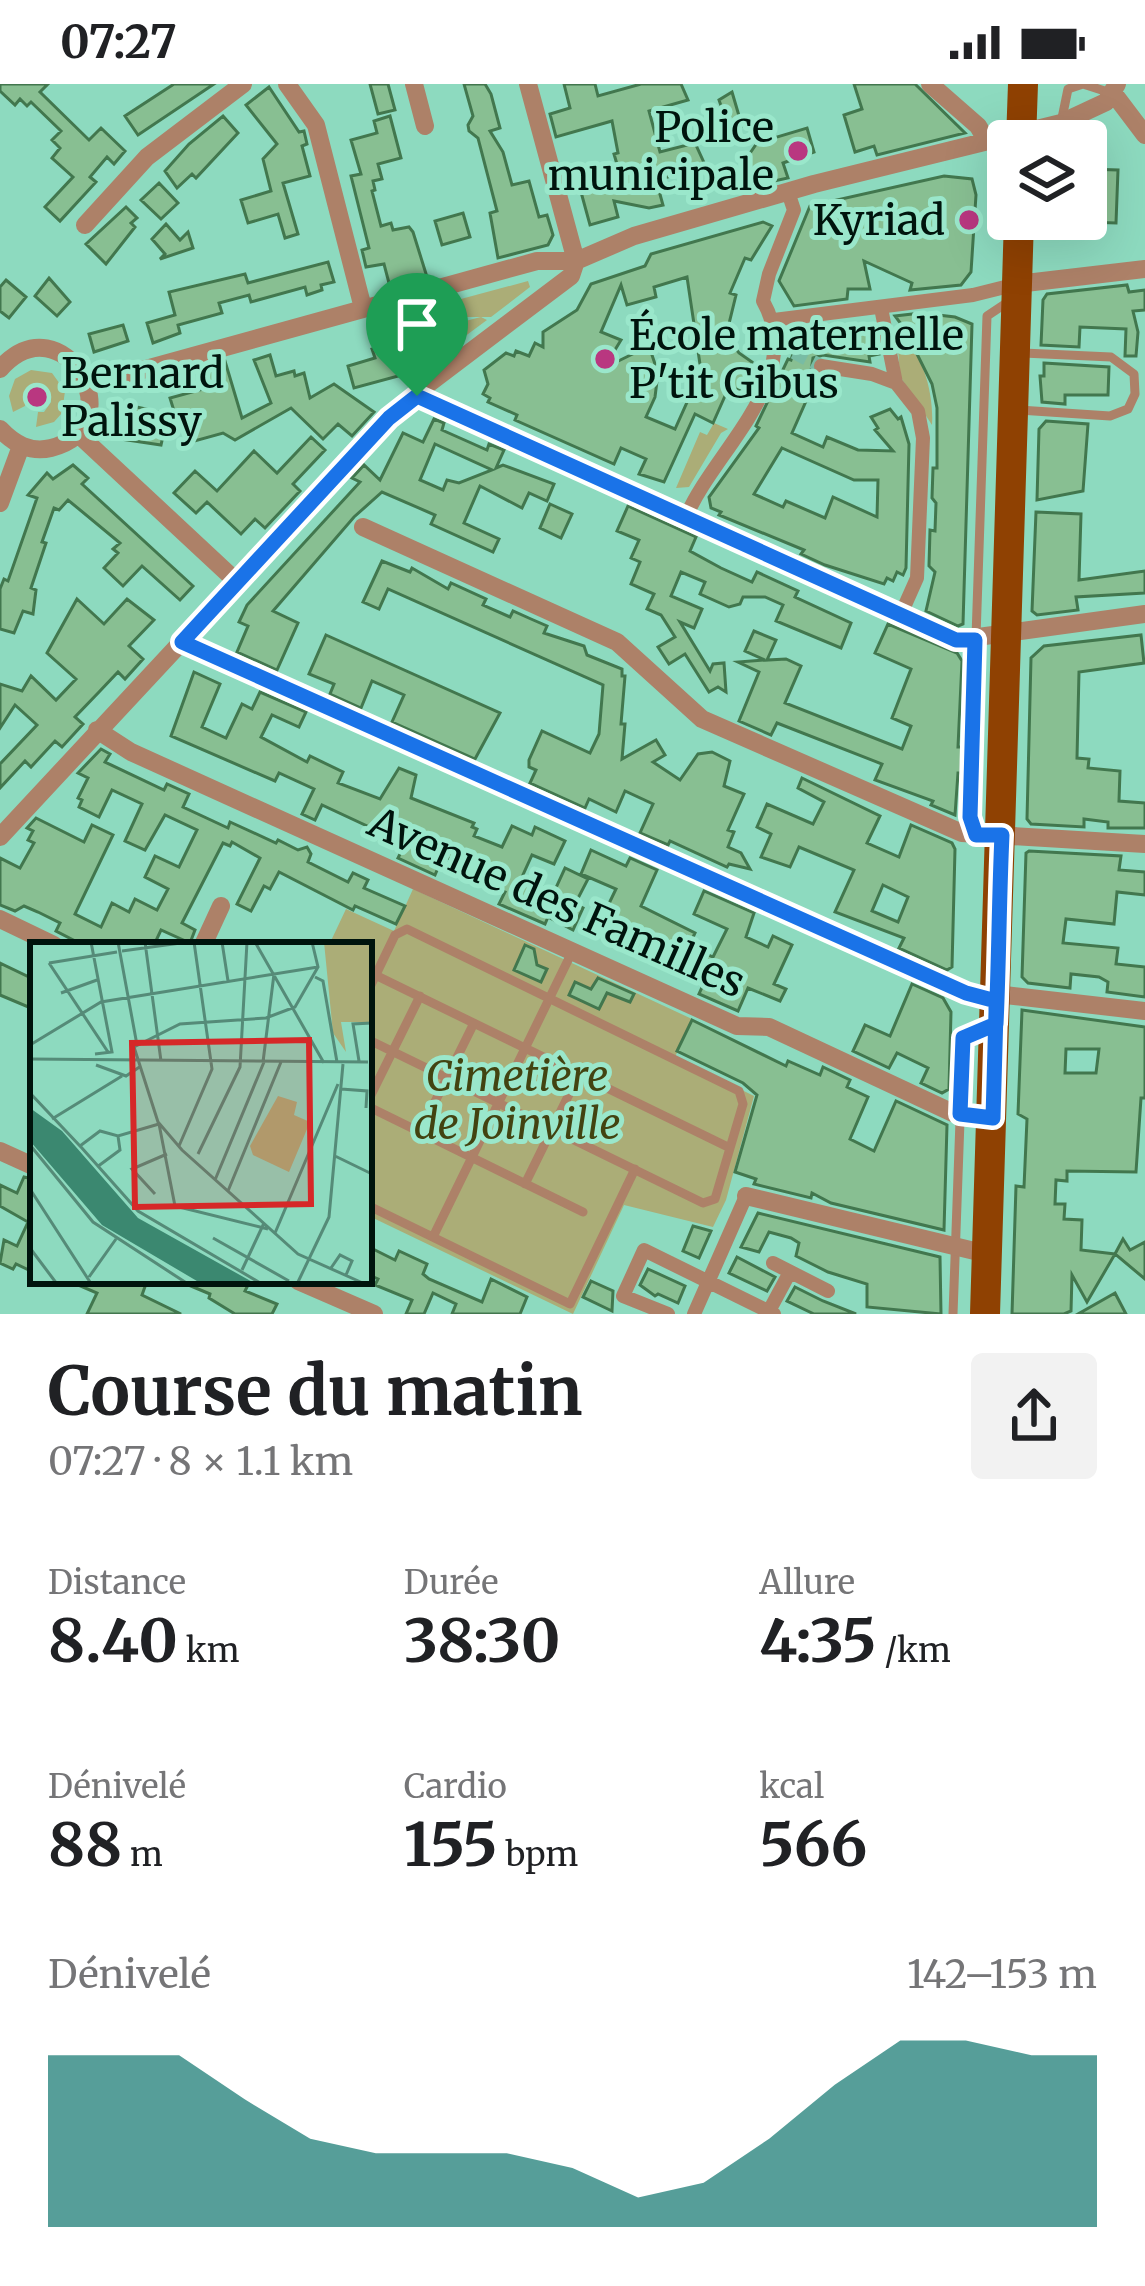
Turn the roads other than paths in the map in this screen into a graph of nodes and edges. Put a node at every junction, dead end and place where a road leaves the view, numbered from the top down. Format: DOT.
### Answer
graph roads {
  1 [pos="243,84"];
  2 [pos="287,84"];
  3 [pos="414,84"];
  4 [pos="528,84"];
  5 [pos="930,84"];
  6 [pos="1023,84"];
  7 [pos="1116,89"];
  8 [pos="1139,114"];
  9 [pos="1022,120"];
  10 [pos="1062,120"];
  11 [pos="1068,120"];
  12 [pos="425,126"];
  13 [pos="1145,135"];
  14 [pos="987,141"];
  15 [pos="788,192"];
  16 [pos="85,225"];
  17 [pos="1018,240"];
  18 [pos="576,261"];
  19 [pos="1145,269"];
  20 [pos="1017,290"];
  21 [pos="363,308"];
  22 [pos="881,308"];
  23 [pos="774,320"];
  24 [pos="775,345"];
  25 [pos="794,352"];
  26 [pos="1016,353"];
  27 [pos="1,364"];
  28 [pos="821,366"];
  29 [pos="896,382"];
  30 [pos="88,385"];
  31 [pos="417,396"];
  32 [pos="1013,410"];
  33 [pos="0,429"];
  34 [pos="77,433"];
  35 [pos="21,446"];
  36 [pos="0,503"];
  37 [pos="686,517"];
  38 [pos="363,527"];
  39 [pos="237,582"];
  40 [pos="901,614"];
  41 [pos="1145,614"];
  42 [pos="991,637"];
  43 [pos="182,642"];
  44 [pos="97,730"];
  45 [pos="989,835"];
  46 [pos="0,837"];
  47 [pos="1145,844"];
  48 [pos="221,906"];
  49 [pos="0,919"];
  50 [pos="48,942"];
  51 [pos="204,942"];
  52 [pos="573,950"];
  53 [pos="372,974"];
  54 [pos="419,996"];
  55 [pos="550,1000"];
  56 [pos="996,1007"];
  57 [pos="1145,1010"];
  58 [pos="474,1023"];
  59 [pos="372,1041"];
  60 [pos="527,1049"];
  61 [pos="392,1051"];
  62 [pos="579,1074"];
  63 [pos="447,1078"];
  64 [pos="372,1096"];
  65 [pos="501,1104"];
  66 [pos="372,1105"];
  67 [pos="960,1114"];
  68 [pos="993,1118"];
  69 [pos="552,1129"];
  70 [pos="420,1132"];
  71 [pos="730,1148"];
  72 [pos="0,1151"];
  73 [pos="474,1158"];
  74 [pos="30,1165"];
  75 [pos="635,1169"];
  76 [pos="526,1184"];
  77 [pos="746,1196"];
  78 [pos="372,1207"];
  79 [pos="583,1212"];
  80 [pos="434,1238"];
  81 [pos="955,1247"];
  82 [pos="987,1254"];
  83 [pos="773,1263"];
  84 [pos="790,1272"];
  85 [pos="707,1278"];
  86 [pos="305,1284"];
  87 [pos="828,1291"];
  88 [pos="772,1313"];
  89 [pos="374,1314"];
  90 [pos="668,1314"];
  91 [pos="694,1314"];
  92 [pos="952,1314"];
  93 [pos="985,1314"];
  1 -- 16 [label="street"];
  2 -- 21 [label="street"];
  3 -- 12 [label="street"];
  4 -- 18 [label="street"];
  5 -- 14 [label="street"];
  6 -- 9 [label="main road"];
  7 -- 8 [label="street"];
  7 -- 10 [label="lane"];
  7 -- 11 [label="street"];
  8 -- 13 [label="street"];
  14 -- 15 [label="street"];
  15 -- 18 [label="street"];
  15 -- 23 [label="street"];
  17 -- 20 [label="main road"];
  18 -- 21 [label="street"];
  18 -- 31 [label="street"];
  19 -- 20 [label="street"];
  20 -- 22 [label="street"];
  20 -- 26 [label="main road"];
  20 -- 42 [label="lane"];
  21 -- 30 [label="street"];
  22 -- 23 [label="street"];
  22 -- 29 [label="street"];
  23 -- 24 [label="street"];
  24 -- 25 [label="street"];
  24 -- 37 [label="street"];
  26 -- 32 [label="main road"];
  26 -- 32 [label="lane"];
  27 -- 30 [label="street"];
  28 -- 29 [label="street"];
  29 -- 40 [label="street"];
  30 -- 34 [label="street"];
  31 -- 37 [label="street"];
  31 -- 39 [label="street"];
  32 -- 42 [label="main road"];
  33 -- 35 [label="street"];
  34 -- 35 [label="street"];
  34 -- 39 [label="street"];
  35 -- 36 [label="street"];
  37 -- 40 [label="street"];
  38 -- 45 [label="street"];
  39 -- 43 [label="street"];
  40 -- 42 [label="street"];
  41 -- 42 [label="street"];
  42 -- 45 [label="main road"];
  43 -- 44 [label="street"];
  43 -- 56 [label="street"];
  44 -- 46 [label="street"];
  44 -- 52 [label="street, Avenue des Familles"];
  45 -- 47 [label="street"];
  45 -- 56 [label="main road"];
  48 -- 51 [label="street"];
  49 -- 50 [label="street"];
  52 -- 55 [label="lane"];
  52 -- 67 [label="street, Avenue des Familles"];
  53 -- 54 [label="lane"];
  53 -- 55 [label="lane"];
  54 -- 58 [label="lane"];
  54 -- 61 [label="lane"];
  55 -- 60 [label="lane"];
  55 -- 71 [label="lane"];
  56 -- 57 [label="street"];
  56 -- 67 [label="lane"];
  56 -- 68 [label="main road"];
  58 -- 60 [label="lane"];
  58 -- 63 [label="lane"];
  59 -- 61 [label="lane"];
  60 -- 62 [label="lane"];
  60 -- 65 [label="lane"];
  61 -- 63 [label="lane"];
  61 -- 64 [label="lane"];
  62 -- 69 [label="lane"];
  62 -- 71 [label="lane"];
  63 -- 65 [label="lane"];
  63 -- 70 [label="lane"];
  65 -- 69 [label="lane"];
  65 -- 73 [label="lane"];
  66 -- 70 [label="lane"];
  67 -- 68 [label="street, Avenue des Familles"];
  67 -- 81 [label="lane"];
  68 -- 82 [label="main road"];
  69 -- 75 [label="lane"];
  69 -- 76 [label="lane"];
  70 -- 73 [label="lane"];
  71 -- 75 [label="lane"];
  72 -- 74 [label="street"];
  73 -- 76 [label="lane"];
  73 -- 80 [label="lane"];
  75 -- 80 [label="lane"];
  76 -- 79 [label="lane"];
  77 -- 81 [label="street"];
  77 -- 85 [label="street"];
  78 -- 80 [label="lane"];
  81 -- 82 [label="street"];
  81 -- 92 [label="lane"];
  82 -- 93 [label="main road"];
  83 -- 84 [label="street"];
  84 -- 87 [label="street"];
  84 -- 88 [label="street"];
  85 -- 88 [label="street"];
  85 -- 90 [label="street"];
  85 -- 91 [label="street"];
  86 -- 89 [label="street"];
}
